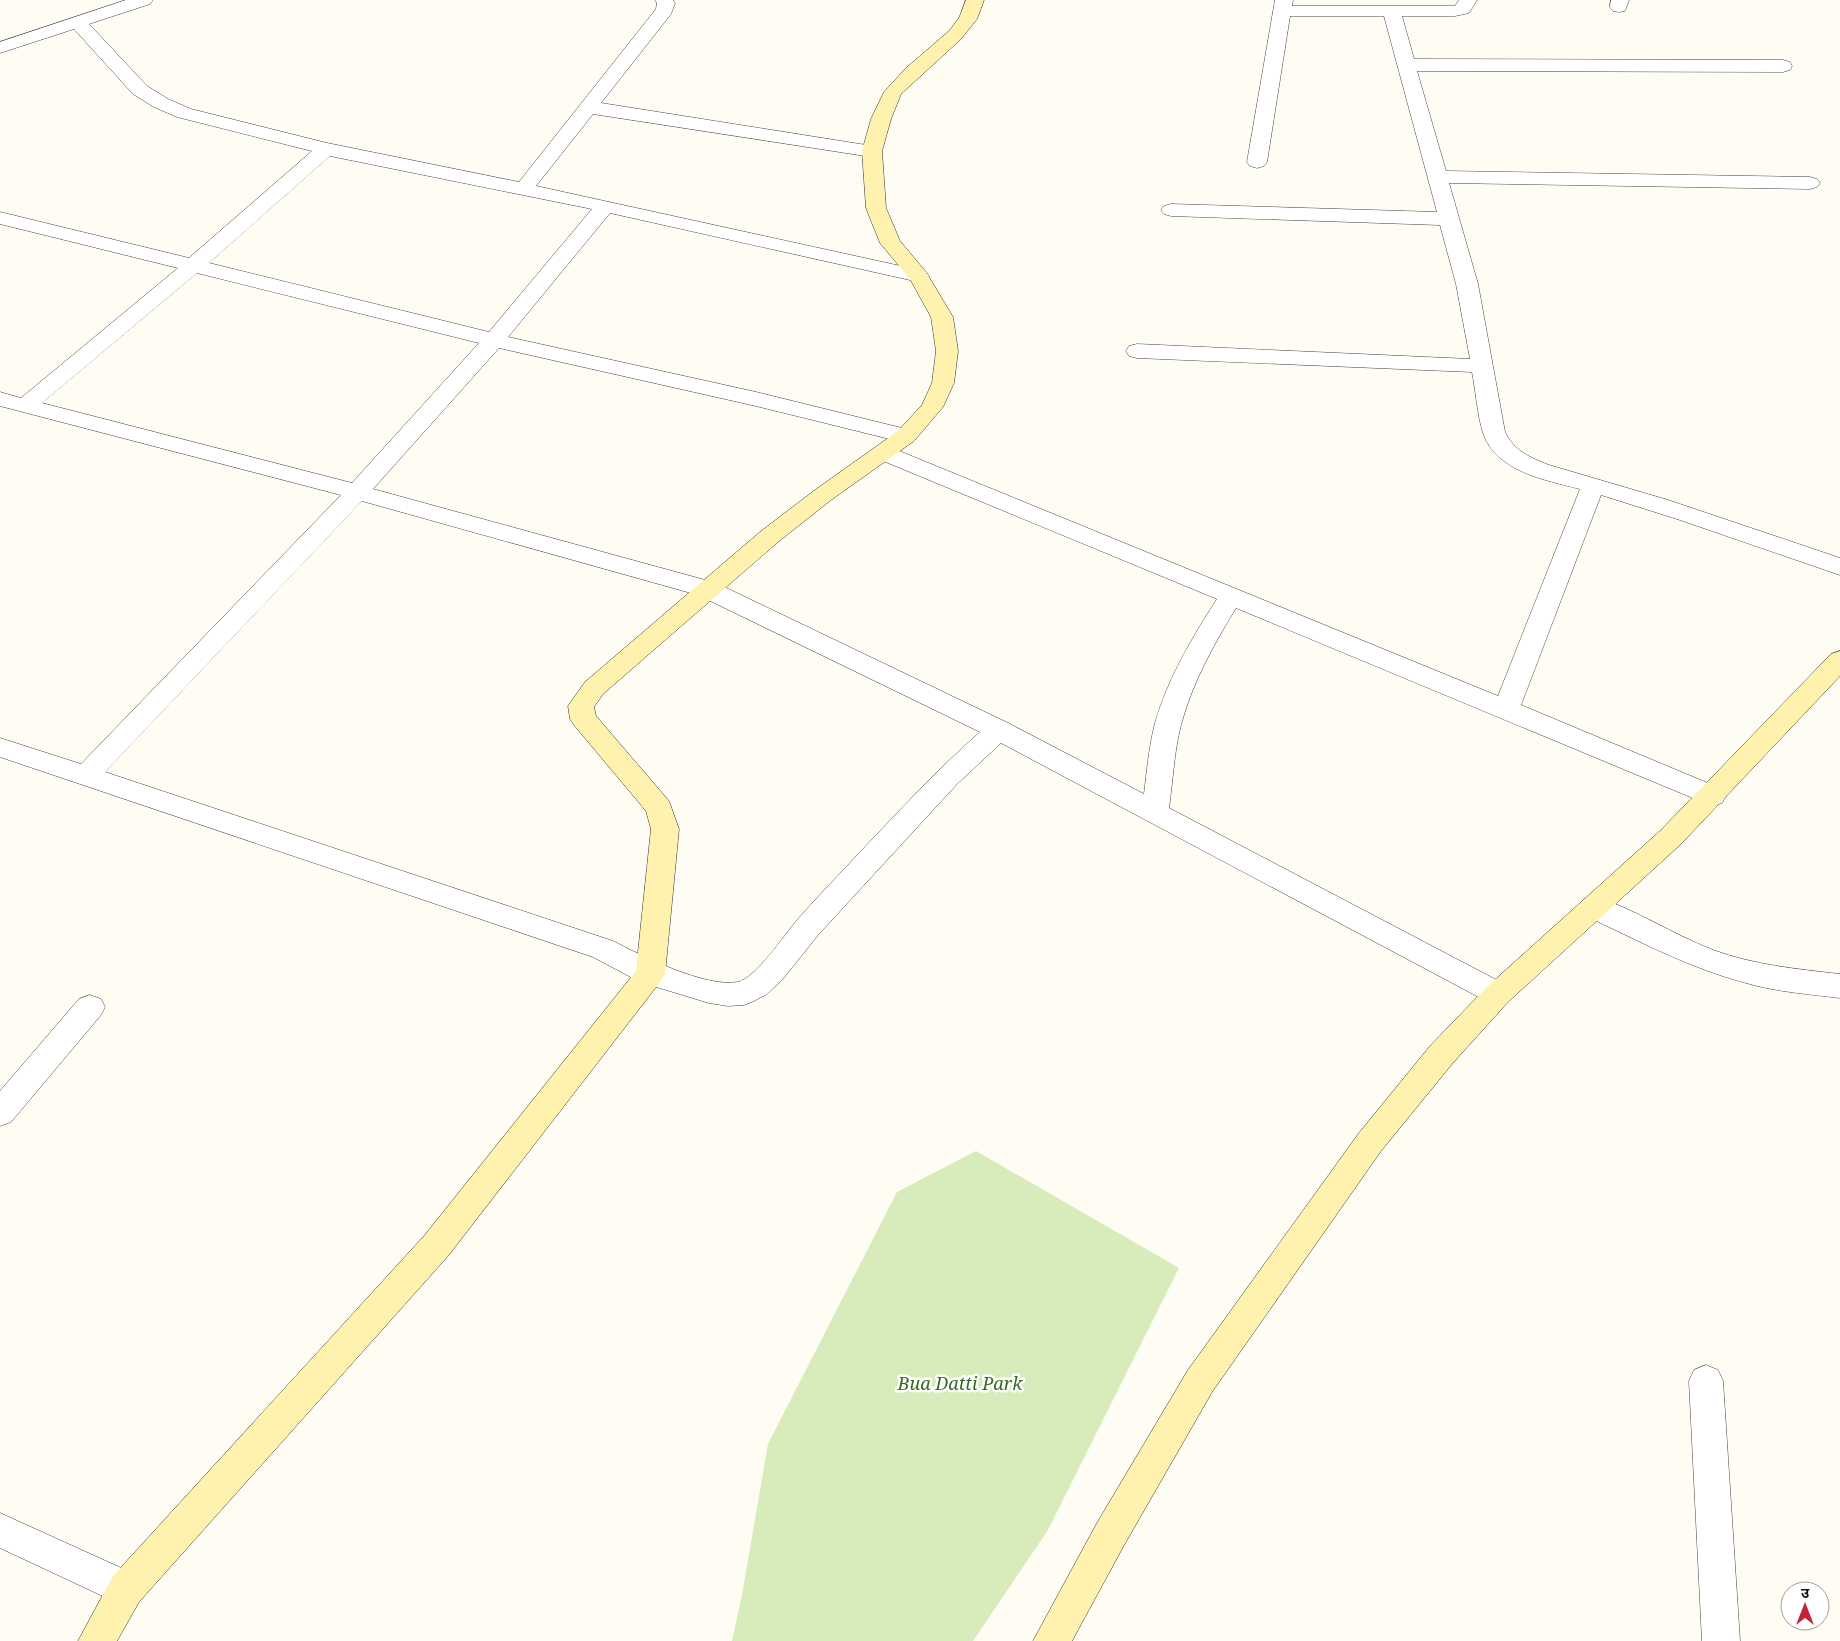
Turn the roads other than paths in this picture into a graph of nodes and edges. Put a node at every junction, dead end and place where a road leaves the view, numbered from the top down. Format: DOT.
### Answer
graph roads {
  1 [pos="144,0"];
  2 [pos="664,0"];
  3 [pos="975,0"];
  4 [pos="1468,0"];
  5 [pos="1284,6"];
  6 [pos="1392,12"];
  7 [pos="78,23"];
  8 [pos="0,48"];
  9 [pos="1408,65"];
  10 [pos="1783,66"];
  11 [pos="588,107"];
  12 [pos="326,148"];
  13 [pos="872,151"];
  14 [pos="1257,162"];
  15 [pos="1439,177"];
  16 [pos="1810,183"];
  17 [pos="523,190"];
  18 [pos="605,206"];
  19 [pos="1170,210"];
  20 [pos="0,218"];
  21 [pos="1450,219"];
  22 [pos="193,266"];
  23 [pos="919,276"];
  24 [pos="494,340"];
  25 [pos="1137,351"];
  26 [pos="1482,366"];
  27 [pos="0,399"];
  28 [pos="26,405"];
  29 [pos="906,436"];
  30 [pos="884,453"];
  31 [pos="1593,486"];
  32 [pos="356,492"];
  33 [pos="1840,567"];
  34 [pos="707,589"];
  35 [pos="1231,596"];
  36 [pos="1840,660"];
  37 [pos="1506,709"];
  38 [pos="999,730"];
  39 [pos="0,747"];
  40 [pos="86,775"];
  41 [pos="1712,796"];
  42 [pos="1155,812"];
  43 [pos="1594,907"];
  44 [pos="650,974"];
  45 [pos="1840,986"];
  46 [pos="1498,994"];
  47 [pos="90,1007"];
  48 [pos="0,1113"];
  49 [pos="1706,1381"];
  50 [pos="0,1530"];
  51 [pos="126,1589"];
  52 [pos="97,1641"];
  53 [pos="1052,1641"];
  54 [pos="1721,1641"];
  1 -- 7 [label="street"];
  2 -- 11 [label="street"];
  3 -- 13 [label="street"];
  4 -- 6 [label="street"];
  5 -- 6 [label="street"];
  5 -- 14 [label="street"];
  6 -- 9 [label="street"];
  7 -- 8 [label="street"];
  7 -- 12 [label="street"];
  9 -- 10 [label="street"];
  9 -- 15 [label="street"];
  11 -- 13 [label="street"];
  11 -- 17 [label="street"];
  12 -- 17 [label="street"];
  12 -- 22 [label="street"];
  13 -- 23 [label="street"];
  15 -- 16 [label="street"];
  15 -- 21 [label="street"];
  17 -- 18 [label="street"];
  18 -- 23 [label="street"];
  18 -- 24 [label="street"];
  19 -- 21 [label="street"];
  20 -- 22 [label="street"];
  21 -- 26 [label="street"];
  22 -- 24 [label="street"];
  22 -- 28 [label="street"];
  23 -- 29 [label="street"];
  24 -- 29 [label="street"];
  24 -- 32 [label="street"];
  25 -- 26 [label="street"];
  26 -- 31 [label="street"];
  27 -- 28 [label="street"];
  28 -- 32 [label="street"];
  29 -- 30 [label="street"];
  30 -- 34 [label="street"];
  30 -- 35 [label="street"];
  31 -- 33 [label="street"];
  31 -- 37 [label="street"];
  32 -- 34 [label="street"];
  32 -- 40 [label="street"];
  34 -- 38 [label="street"];
  34 -- 44 [label="street"];
  35 -- 37 [label="street"];
  35 -- 42 [label="street"];
  36 -- 41 [label="street"];
  37 -- 41 [label="street"];
  38 -- 42 [label="street"];
  38 -- 44 [label="street"];
  39 -- 40 [label="street"];
  40 -- 44 [label="street"];
  41 -- 43 [label="street"];
  42 -- 46 [label="street"];
  43 -- 45 [label="street"];
  43 -- 46 [label="street"];
  44 -- 51 [label="street"];
  46 -- 53 [label="street"];
  47 -- 48 [label="street"];
  49 -- 54 [label="street"];
  50 -- 51 [label="street"];
  51 -- 52 [label="street"];
}
